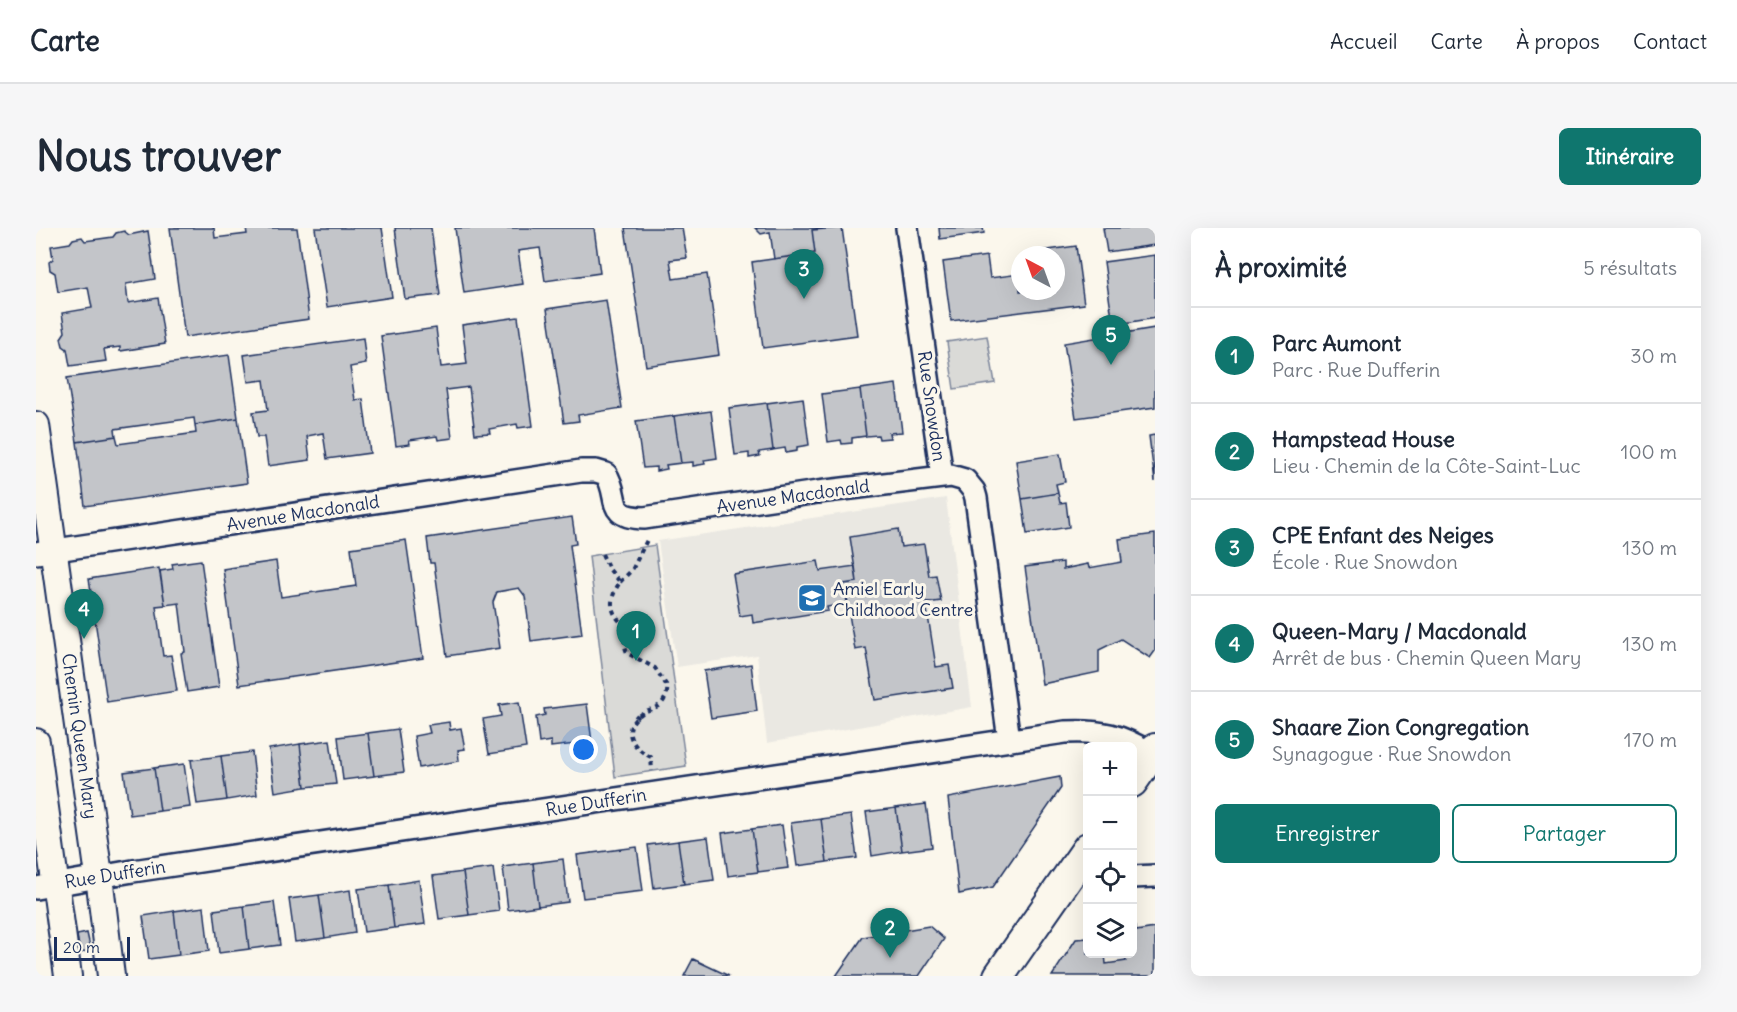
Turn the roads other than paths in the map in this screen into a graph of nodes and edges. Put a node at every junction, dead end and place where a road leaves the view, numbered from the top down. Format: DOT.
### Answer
graph roads {
  1 [pos="907,228"];
  2 [pos="36,425"];
  3 [pos="942,476"];
  4 [pos="45,551"];
  5 [pos="1009,740"];
  6 [pos="36,742"];
  7 [pos="1154,751"];
  8 [pos="1137,775"];
  9 [pos="1083,857"];
  10 [pos="99,876"];
  11 [pos="1155,876"];
  12 [pos="1137,877"];
  13 [pos="45,886"];
  14 [pos="68,976"];
  15 [pos="111,976"];
  16 [pos="999,976"];
  1 -- 3 [label="street, Rue Snowdon"];
  2 -- 4 [label="street, Chemin Queen Mary"];
  3 -- 4 [label="street, Avenue Macdonald"];
  3 -- 5 [label="street, Rue Snowdon"];
  4 -- 10 [label="street, Chemin Queen Mary"];
  5 -- 7 [label="street, Rue Dufferin"];
  5 -- 10 [label="street, Rue Dufferin"];
  6 -- 13 [label="street"];
  7 -- 8 [label="main road"];
  9 -- 16 [label="main road"];
  10 -- 13 [label="street, Rue Dufferin"];
  10 -- 15 [label="street, Chemin Queen Mary"];
  11 -- 12 [label="street"];
  13 -- 14 [label="street"];
}
